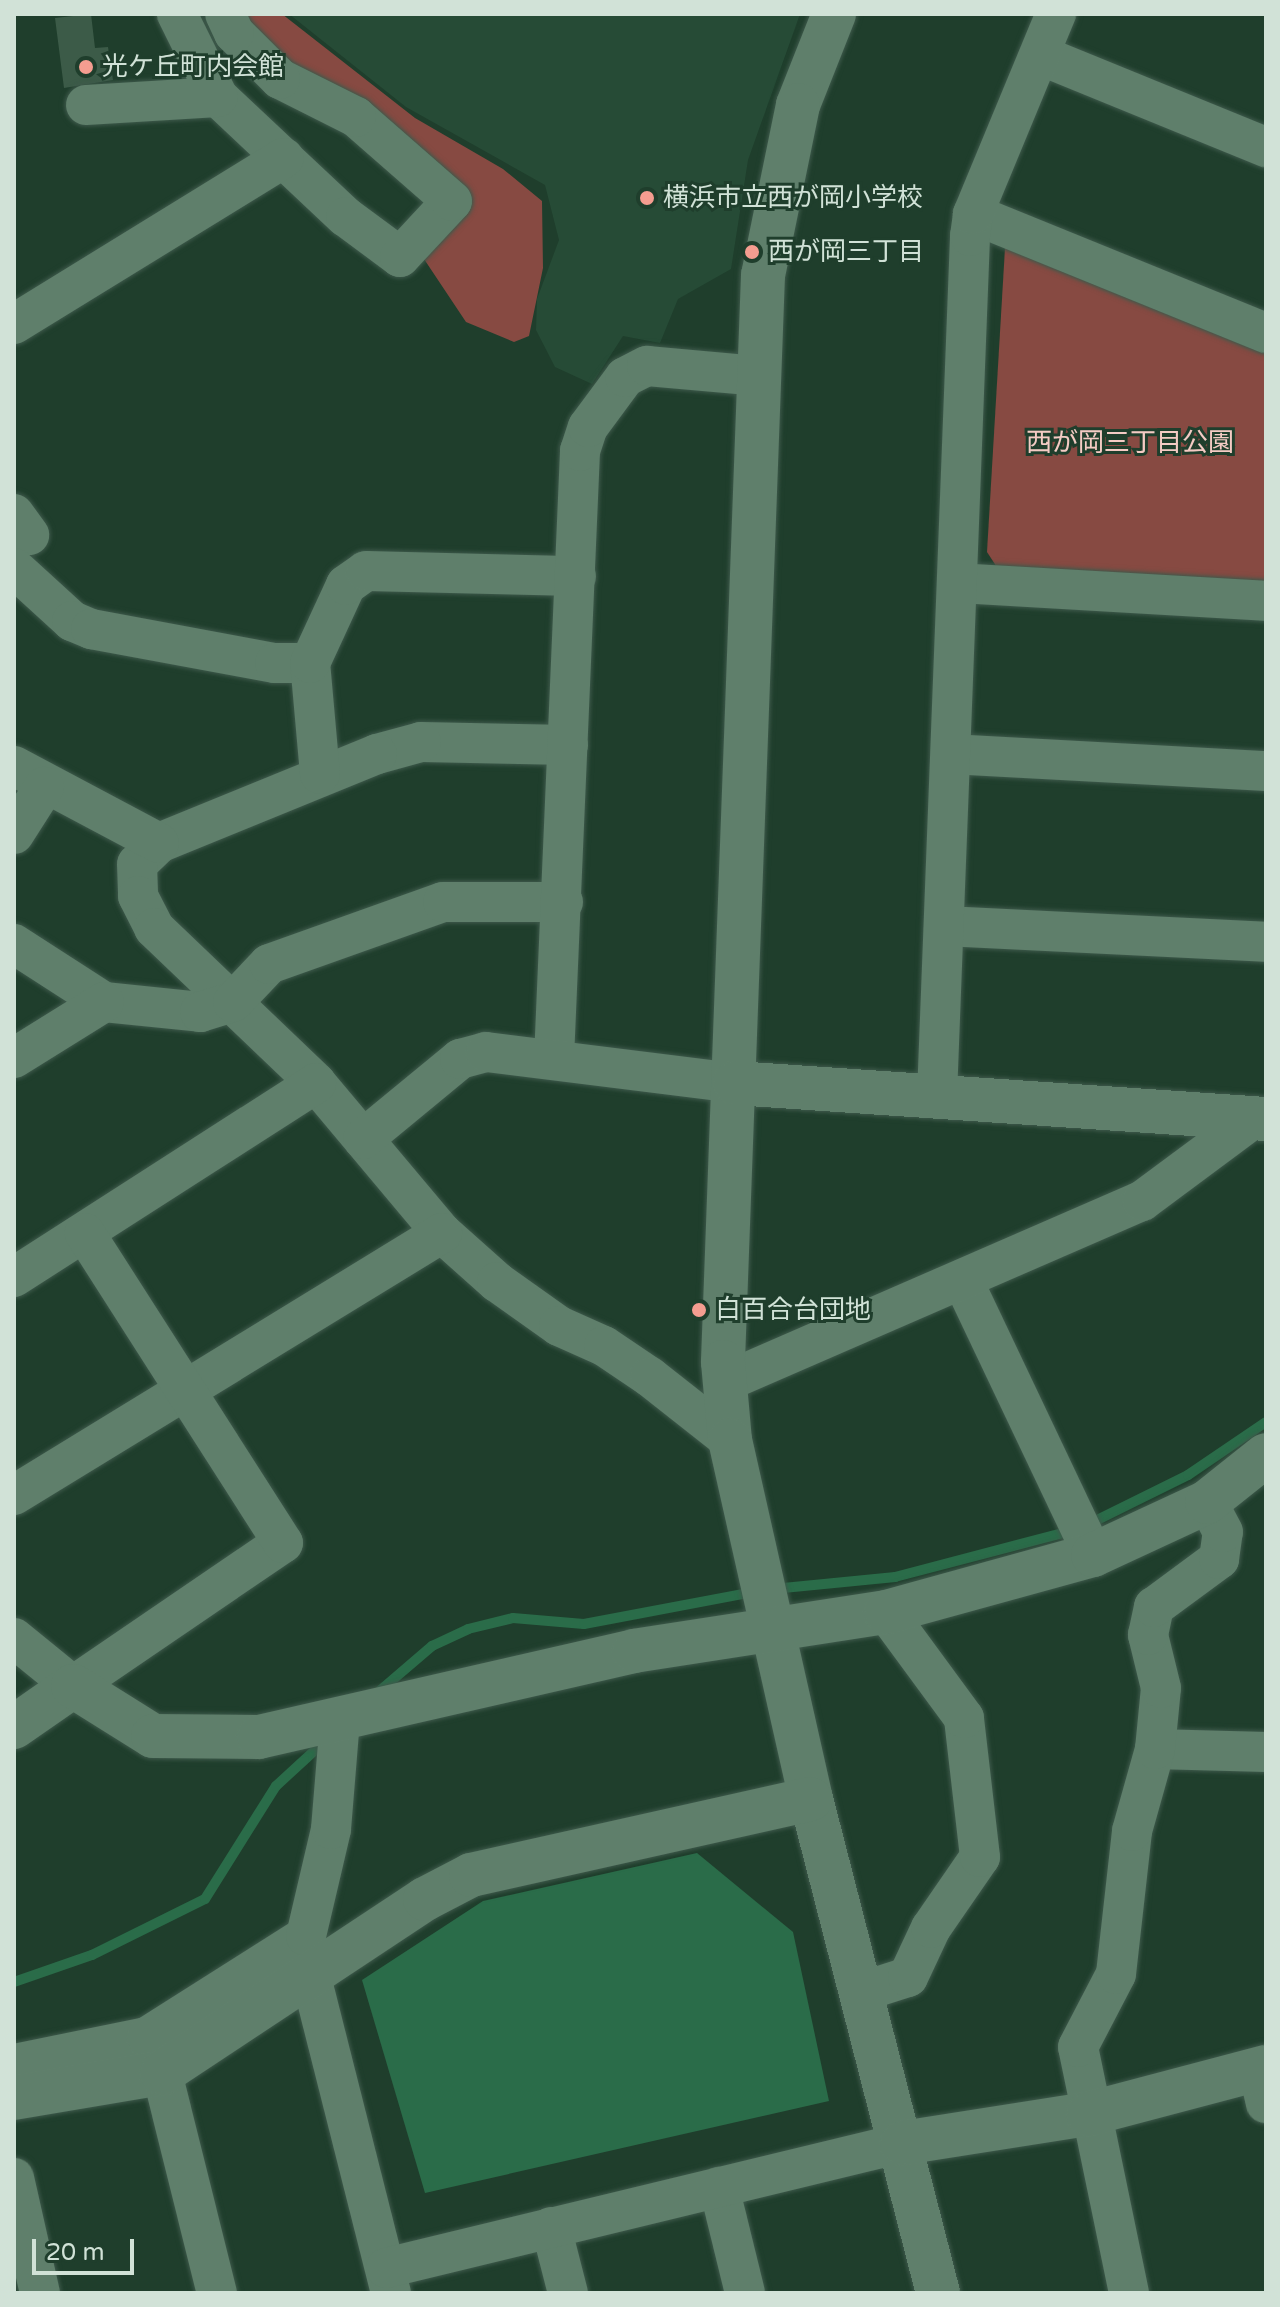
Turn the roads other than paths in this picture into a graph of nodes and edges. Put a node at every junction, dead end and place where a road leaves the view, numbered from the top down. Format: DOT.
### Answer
graph roads {
  1 [pos="177,14"];
  2 [pos="225,14"];
  3 [pos="834,14"];
  4 [pos="1056,14"];
  5 [pos="1040,55"];
  6 [pos="218,97"];
  7 [pos="86,105"];
  8 [pos="1266,147"];
  9 [pos="284,158"];
  10 [pos="973,214"];
  11 [pos="14,324"];
  12 [pos="1266,333"];
  13 [pos="758,376"];
  14 [pos="19,539"];
  15 [pos="576,576"];
  16 [pos="958,583"];
  17 [pos="1266,601"];
  18 [pos="310,663"];
  19 [pos="568,745"];
  20 [pos="951,754"];
  21 [pos="1266,771"];
  22 [pos="320,774"];
  23 [pos="29,776"];
  24 [pos="14,834"];
  25 [pos="159,843"];
  26 [pos="563,902"];
  27 [pos="944,926"];
  28 [pos="1266,942"];
  29 [pos="14,944"];
  30 [pos="104,1002"];
  31 [pos="233,1002"];
  32 [pos="14,1058"];
  33 [pos="554,1059"];
  34 [pos="316,1083"];
  35 [pos="735,1083"];
  36 [pos="937,1096"];
  37 [pos="1259,1120"];
  38 [pos="363,1139"];
  39 [pos="85,1233"];
  40 [pos="442,1233"];
  41 [pos="14,1277"];
  42 [pos="963,1281"];
  43 [pos="725,1382"];
  44 [pos="186,1388"];
  45 [pos="730,1440"];
  46 [pos="1266,1455"];
  47 [pos="14,1495"];
  48 [pos="1207,1502"];
  49 [pos="1093,1555"];
  50 [pos="886,1612"];
  51 [pos="776,1626"];
  52 [pos="14,1638"];
  53 [pos="73,1686"];
  54 [pos="340,1719"];
  55 [pos="14,1727"];
  56 [pos="1155,1749"];
  57 [pos="1266,1752"];
  58 [pos="811,1799"];
  59 [pos="311,1977"];
  60 [pos="864,1991"];
  61 [pos="14,2064"];
  62 [pos="162,2073"];
  63 [pos="1263,2080"];
  64 [pos="14,2098"];
  65 [pos="1088,2114"];
  66 [pos="902,2143"];
  67 [pos="14,2178"];
  68 [pos="719,2187"];
  69 [pos="551,2227"];
  70 [pos="389,2281"];
  71 [pos="40,2293"];
  72 [pos="217,2293"];
  73 [pos="568,2293"];
  74 [pos="745,2293"];
  75 [pos="938,2293"];
  76 [pos="1129,2293"];
  1 -- 6 [label="street"];
  2 -- 9 [label="street"];
  3 -- 13 [label="street"];
  4 -- 5 [label="street"];
  5 -- 8 [label="street"];
  5 -- 10 [label="street"];
  6 -- 7 [label="street"];
  6 -- 9 [label="street"];
  9 -- 11 [label="street"];
  10 -- 12 [label="street"];
  10 -- 16 [label="street"];
  13 -- 15 [label="street"];
  13 -- 35 [label="street"];
  14 -- 18 [label="street"];
  15 -- 18 [label="street"];
  15 -- 19 [label="street"];
  16 -- 17 [label="street"];
  16 -- 20 [label="street"];
  18 -- 22 [label="street"];
  19 -- 22 [label="street"];
  19 -- 26 [label="street"];
  20 -- 21 [label="street"];
  20 -- 27 [label="street"];
  22 -- 25 [label="street"];
  23 -- 24 [label="street"];
  23 -- 25 [label="street"];
  25 -- 31 [label="street"];
  26 -- 31 [label="street"];
  26 -- 33 [label="street"];
  27 -- 28 [label="street"];
  27 -- 36 [label="street"];
  29 -- 30 [label="street"];
  30 -- 31 [label="street"];
  30 -- 32 [label="street"];
  31 -- 34 [label="street"];
  33 -- 35 [label="street"];
  33 -- 38 [label="street"];
  34 -- 38 [label="street"];
  34 -- 39 [label="street"];
  35 -- 36 [label="street"];
  35 -- 43 [label="street"];
  36 -- 37 [label="street"];
  37 -- 42 [label="street"];
  38 -- 40 [label="street"];
  39 -- 41 [label="street"];
  39 -- 44 [label="street"];
  40 -- 44 [label="street"];
  40 -- 45 [label="street"];
  42 -- 43 [label="street"];
  42 -- 49 [label="street"];
  43 -- 45 [label="street"];
  44 -- 47 [label="street"];
  44 -- 53 [label="street"];
  45 -- 51 [label="street"];
  46 -- 48 [label="street"];
  48 -- 49 [label="street"];
  48 -- 56 [label="street"];
  49 -- 50 [label="street"];
  50 -- 51 [label="street"];
  50 -- 60 [label="street"];
  51 -- 54 [label="street"];
  51 -- 58 [label="street"];
  52 -- 53 [label="street"];
  53 -- 54 [label="street"];
  53 -- 55 [label="street"];
  54 -- 61 [label="street"];
  56 -- 57 [label="street"];
  56 -- 65 [label="street"];
  58 -- 59 [label="street"];
  58 -- 60 [label="street"];
  59 -- 62 [label="street"];
  59 -- 70 [label="street"];
  60 -- 66 [label="street"];
  62 -- 64 [label="street"];
  62 -- 72 [label="street"];
  63 -- 65 [label="street"];
  65 -- 66 [label="street"];
  65 -- 76 [label="street"];
  66 -- 68 [label="street"];
  66 -- 75 [label="street"];
  67 -- 71 [label="street"];
  68 -- 69 [label="street"];
  68 -- 74 [label="street"];
  69 -- 70 [label="street"];
  69 -- 73 [label="street"];
}
